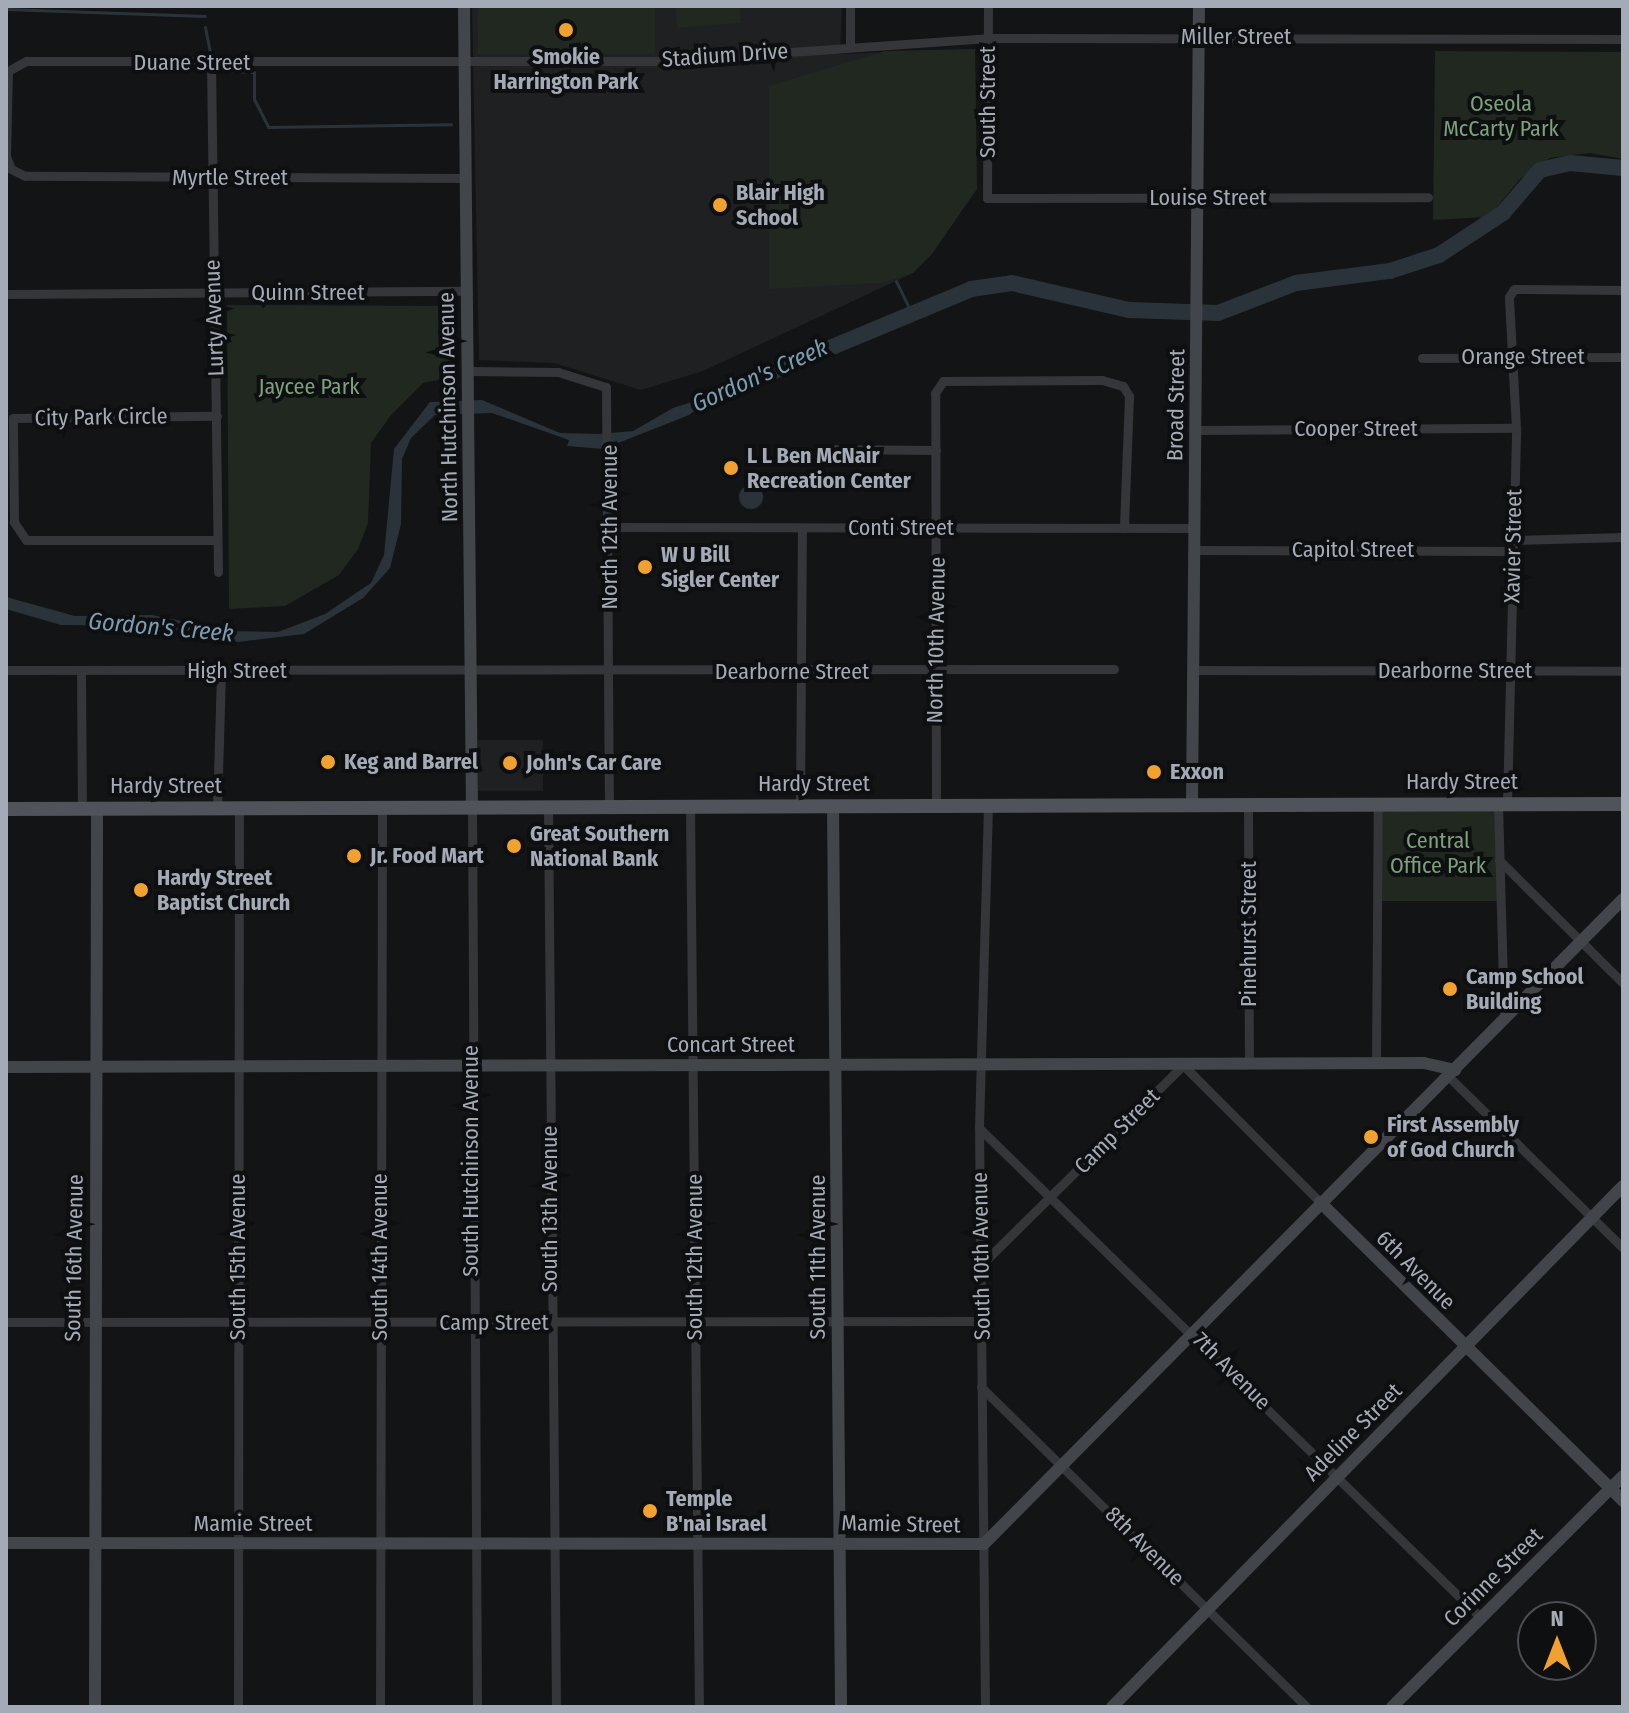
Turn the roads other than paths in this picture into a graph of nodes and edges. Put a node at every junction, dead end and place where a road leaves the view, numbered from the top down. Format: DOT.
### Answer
graph roads {
  1 [pos="464,6"];
  2 [pos="850,6"];
  3 [pos="988,6"];
  4 [pos="1199,6"];
  5 [pos="1199,37"];
  6 [pos="988,38"];
  7 [pos="1623,39"];
  8 [pos="850,45"];
  9 [pos="465,62"];
  10 [pos="211,64"];
  11 [pos="6,156"];
  12 [pos="212,178"];
  13 [pos="465,178"];
  14 [pos="1428,197"];
  15 [pos="987,198"];
  16 [pos="1198,198"];
  17 [pos="1623,290"];
  18 [pos="466,291"];
  19 [pos="214,293"];
  20 [pos="6,294"];
  21 [pos="1623,357"];
  22 [pos="1422,358"];
  23 [pos="1514,358"];
  24 [pos="470,377"];
  25 [pos="217,416"];
  26 [pos="1516,428"];
  27 [pos="1196,430"];
  28 [pos="826,449"];
  29 [pos="936,450"];
  30 [pos="610,527"];
  31 [pos="802,528"];
  32 [pos="1124,528"];
  33 [pos="1193,528"];
  34 [pos="938,529"];
  35 [pos="1623,537"];
  36 [pos="216,540"];
  37 [pos="1513,545"];
  38 [pos="1193,550"];
  39 [pos="218,572"];
  40 [pos="1114,669"];
  41 [pos="6,670"];
  42 [pos="1192,670"];
  43 [pos="81,671"];
  44 [pos="221,671"];
  45 [pos="799,671"];
  46 [pos="935,671"];
  47 [pos="1623,671"];
  48 [pos="469,672"];
  49 [pos="1510,672"];
  50 [pos="610,674"];
  51 [pos="1378,804"];
  52 [pos="1502,804"];
  53 [pos="1623,804"];
  54 [pos="1192,805"];
  55 [pos="1248,805"];
  56 [pos="690,806"];
  57 [pos="800,806"];
  58 [pos="833,806"];
  59 [pos="936,806"];
  60 [pos="988,806"];
  61 [pos="382,807"];
  62 [pos="472,807"];
  63 [pos="548,807"];
  64 [pos="609,807"];
  65 [pos="89,808"];
  66 [pos="217,808"];
  67 [pos="239,808"];
  68 [pos="6,809"];
  69 [pos="1499,860"];
  70 [pos="1623,899"];
  71 [pos="1580,941"];
  72 [pos="1623,983"];
  73 [pos="1504,1019"];
  74 [pos="1376,1063"];
  75 [pos="981,1064"];
  76 [pos="1249,1064"];
  77 [pos="550,1065"];
  78 [pos="695,1065"];
  79 [pos="838,1065"];
  80 [pos="1183,1065"];
  81 [pos="239,1066"];
  82 [pos="381,1066"];
  83 [pos="469,1066"];
  84 [pos="6,1067"];
  85 [pos="96,1067"];
  86 [pos="1452,1073"];
  87 [pos="979,1128"];
  88 [pos="1623,1186"];
  89 [pos="1053,1195"];
  90 [pos="1320,1202"];
  91 [pos="1592,1218"];
  92 [pos="1623,1248"];
  93 [pos="982,1264"];
  94 [pos="93,1321"];
  95 [pos="982,1321"];
  96 [pos="6,1322"];
  97 [pos="838,1322"];
  98 [pos="237,1323"];
  99 [pos="472,1323"];
  100 [pos="551,1323"];
  101 [pos="695,1323"];
  102 [pos="380,1324"];
  103 [pos="1193,1332"];
  104 [pos="1466,1348"];
  105 [pos="981,1387"];
  106 [pos="1064,1465"];
  107 [pos="1337,1476"];
  108 [pos="1623,1476"];
  109 [pos="1610,1488"];
  110 [pos="1623,1501"];
  111 [pos="697,1541"];
  112 [pos="6,1543"];
  113 [pos="839,1543"];
  114 [pos="95,1544"];
  115 [pos="238,1544"];
  116 [pos="380,1544"];
  117 [pos="475,1544"];
  118 [pos="555,1544"];
  119 [pos="984,1544"];
  120 [pos="1208,1608"];
  121 [pos="1481,1618"];
  122 [pos="95,1707"];
  123 [pos="238,1707"];
  124 [pos="380,1707"];
  125 [pos="477,1707"];
  126 [pos="556,1707"];
  127 [pos="699,1707"];
  128 [pos="841,1707"];
  129 [pos="985,1707"];
  130 [pos="1112,1707"];
  131 [pos="1306,1707"];
  132 [pos="1392,1707"];
  1 -- 9 [label="street, North Hutchinson Avenue"];
  2 -- 8 [label="street"];
  3 -- 6 [label="street, South Street"];
  4 -- 5 [label="street, Broad Street"];
  5 -- 6 [label="street, Miller Street"];
  5 -- 7 [label="street, Miller Street"];
  5 -- 16 [label="street, Broad Street"];
  6 -- 8 [label="street, Miller Street"];
  6 -- 15 [label="street, South Street"];
  8 -- 9 [label="street, Stadium Drive"];
  9 -- 10 [label="street, Duane Street"];
  9 -- 13 [label="street, North Hutchinson Avenue"];
  10 -- 11 [label="street, Duane Street"];
  10 -- 12 [label="street, Lurty Avenue"];
  11 -- 12 [label="street, Myrtle Street"];
  12 -- 13 [label="street, Myrtle Street"];
  12 -- 19 [label="street, Lurty Avenue"];
  13 -- 18 [label="street, North Hutchinson Avenue"];
  14 -- 16 [label="street, Louise Street"];
  15 -- 16 [label="street, Louise Street"];
  16 -- 27 [label="street, Broad Street"];
  17 -- 23 [label="street, Xavier Street"];
  18 -- 19 [label="street, Quinn Street"];
  18 -- 24 [label="street, North Hutchinson Avenue"];
  19 -- 20 [label="street, Quinn Street"];
  19 -- 25 [label="street, Lurty Avenue"];
  21 -- 23 [label="street, Orange Street"];
  22 -- 23 [label="street, Orange Street"];
  23 -- 26 [label="street, Xavier Street"];
  24 -- 30 [label="street, North 12th Avenue"];
  24 -- 48 [label="street, North Hutchinson Avenue"];
  25 -- 36 [label="street, Lurty Avenue"];
  25 -- 36 [label="street, City Park Circle"];
  26 -- 27 [label="street, Cooper Street"];
  26 -- 37 [label="street, Xavier Street"];
  27 -- 33 [label="street, Broad Street"];
  28 -- 29 [label="street"];
  29 -- 32 [label="street, North 10th Avenue"];
  29 -- 34 [label="street, North 10th Avenue"];
  30 -- 31 [label="street, Conti Street"];
  30 -- 50 [label="street, North 12th Avenue"];
  31 -- 34 [label="street, Conti Street"];
  31 -- 45 [label="street"];
  32 -- 33 [label="street, Conti Street"];
  32 -- 34 [label="street, Conti Street"];
  33 -- 38 [label="street, Broad Street"];
  34 -- 46 [label="street, North 10th Avenue"];
  35 -- 37 [label="street, Capitol Street"];
  36 -- 39 [label="street, Lurty Avenue"];
  37 -- 38 [label="street, Capitol Street"];
  37 -- 49 [label="street, Xavier Street"];
  38 -- 42 [label="street, Broad Street"];
  40 -- 46 [label="street, Dearborne Street"];
  41 -- 43 [label="street, High Street"];
  42 -- 49 [label="street, Dearborne Street"];
  42 -- 54 [label="street, Broad Street"];
  43 -- 44 [label="street, High Street"];
  43 -- 65 [label="street"];
  44 -- 48 [label="street, High Street"];
  44 -- 66 [label="street"];
  45 -- 46 [label="street, Dearborne Street"];
  45 -- 50 [label="street, Dearborne Street"];
  45 -- 57 [label="street"];
  46 -- 59 [label="street, North 10th Avenue"];
  47 -- 49 [label="street, Dearborne Street"];
  48 -- 50 [label="street, Dearborne Street"];
  48 -- 62 [label="street, North Hutchinson Avenue"];
  49 -- 52 [label="street, Xavier Street"];
  50 -- 64 [label="street, North 12th Avenue"];
  51 -- 52 [label="main road, Hardy Street"];
  51 -- 55 [label="main road, Hardy Street"];
  51 -- 74 [label="street"];
  52 -- 53 [label="main road, Hardy Street"];
  52 -- 69 [label="street, Xavier Street"];
  54 -- 55 [label="main road, Hardy Street"];
  54 -- 60 [label="main road, Hardy Street"];
  55 -- 76 [label="street, Pinehurst Street"];
  56 -- 57 [label="main road, Hardy Street"];
  56 -- 64 [label="main road, Hardy Street"];
  56 -- 78 [label="street, South 12th Avenue"];
  57 -- 58 [label="main road, Hardy Street"];
  58 -- 59 [label="main road, Hardy Street"];
  58 -- 79 [label="street, South 11th Avenue"];
  59 -- 60 [label="main road, Hardy Street"];
  60 -- 75 [label="street, South 10th Avenue"];
  61 -- 62 [label="main road, Hardy Street"];
  61 -- 67 [label="main road, Hardy Street"];
  61 -- 82 [label="street, South 14th Avenue"];
  62 -- 63 [label="main road, Hardy Street"];
  62 -- 83 [label="street, South Hutchinson Avenue"];
  63 -- 64 [label="main road, Hardy Street"];
  63 -- 77 [label="street, South 13th Avenue"];
  65 -- 66 [label="main road, Hardy Street"];
  65 -- 68 [label="main road, Hardy Street"];
  65 -- 85 [label="street, South 16th Avenue"];
  66 -- 67 [label="main road, Hardy Street"];
  67 -- 81 [label="street, South 15th Avenue"];
  69 -- 71 [label="street"];
  69 -- 73 [label="street, Xavier Street"];
  70 -- 71 [label="street, Mamie Street"];
  71 -- 72 [label="street"];
  71 -- 73 [label="street, Mamie Street"];
  73 -- 86 [label="street, Mamie Street"];
  74 -- 76 [label="street, Concart Street"];
  74 -- 86 [label="street, Concart Street"];
  75 -- 79 [label="street, Concart Street"];
  75 -- 80 [label="street, Concart Street"];
  75 -- 87 [label="street, South 10th Avenue"];
  76 -- 80 [label="street, Concart Street"];
  77 -- 78 [label="street, Concart Street"];
  77 -- 83 [label="street, Concart Street"];
  77 -- 100 [label="street, South 13th Avenue"];
  78 -- 79 [label="street, Concart Street"];
  78 -- 101 [label="street, South 12th Avenue"];
  79 -- 97 [label="street, South 11th Avenue"];
  80 -- 89 [label="street, Camp Street"];
  80 -- 90 [label="street, 6th Avenue"];
  81 -- 82 [label="street, Concart Street"];
  81 -- 85 [label="street, Concart Street"];
  81 -- 98 [label="street, South 15th Avenue"];
  82 -- 83 [label="street, Concart Street"];
  82 -- 102 [label="street, South 14th Avenue"];
  83 -- 99 [label="street, South Hutchinson Avenue"];
  84 -- 85 [label="street, Concart Street"];
  85 -- 94 [label="street, South 16th Avenue"];
  86 -- 90 [label="street, Mamie Street"];
  86 -- 91 [label="street"];
  87 -- 89 [label="street, 7th Avenue"];
  87 -- 93 [label="street, South 10th Avenue"];
  88 -- 91 [label="street, Adeline Street"];
  89 -- 93 [label="street, Camp Street"];
  89 -- 103 [label="street, 7th Avenue"];
  90 -- 103 [label="street, Mamie Street"];
  90 -- 104 [label="street, 6th Avenue"];
  91 -- 92 [label="street"];
  91 -- 104 [label="street, Adeline Street"];
  93 -- 95 [label="street, South 10th Avenue"];
  94 -- 96 [label="street, Camp Street"];
  94 -- 98 [label="street, Camp Street"];
  94 -- 114 [label="street, South 16th Avenue"];
  95 -- 97 [label="street, Camp Street"];
  95 -- 105 [label="street, South 10th Avenue"];
  97 -- 101 [label="street, Camp Street"];
  97 -- 113 [label="street, South 11th Avenue"];
  98 -- 102 [label="street, Camp Street"];
  98 -- 115 [label="street, South 15th Avenue"];
  99 -- 100 [label="street, Camp Street"];
  99 -- 102 [label="street, Camp Street"];
  99 -- 117 [label="street, South Hutchinson Avenue"];
  100 -- 101 [label="street, Camp Street"];
  100 -- 118 [label="street, South 13th Avenue"];
  101 -- 111 [label="street, South 12th Avenue"];
  102 -- 116 [label="street, South 14th Avenue"];
  103 -- 106 [label="street, Mamie Street"];
  103 -- 107 [label="street, 7th Avenue"];
  104 -- 107 [label="street, Adeline Street"];
  104 -- 109 [label="street, 6th Avenue"];
  105 -- 106 [label="street, 8th Avenue"];
  105 -- 119 [label="street, South 10th Avenue"];
  106 -- 119 [label="street, Mamie Street"];
  106 -- 120 [label="street, 8th Avenue"];
  107 -- 120 [label="street, Adeline Street"];
  107 -- 121 [label="street, 7th Avenue"];
  108 -- 109 [label="street, Corinne Street"];
  109 -- 110 [label="street, 6th Avenue"];
  109 -- 121 [label="street, Corinne Street"];
  111 -- 113 [label="street, Mamie Street"];
  111 -- 118 [label="street, Mamie Street"];
  111 -- 127 [label="street, South 12th Avenue"];
  112 -- 114 [label="street, Mamie Street"];
  113 -- 119 [label="street, Mamie Street"];
  113 -- 128 [label="street, South 11th Avenue"];
  114 -- 115 [label="street, Mamie Street"];
  114 -- 122 [label="street, South 16th Avenue"];
  115 -- 116 [label="street, Mamie Street"];
  115 -- 123 [label="street, South 15th Avenue"];
  116 -- 117 [label="street, Mamie Street"];
  116 -- 124 [label="street, South 14th Avenue"];
  117 -- 118 [label="street, Mamie Street"];
  117 -- 125 [label="street, South Hutchinson Avenue"];
  118 -- 126 [label="street, South 13th Avenue"];
  119 -- 129 [label="street, South 10th Avenue"];
  120 -- 130 [label="street, Adeline Street"];
  120 -- 131 [label="street, 8th Avenue"];
  121 -- 132 [label="street, Corinne Street"];
}
